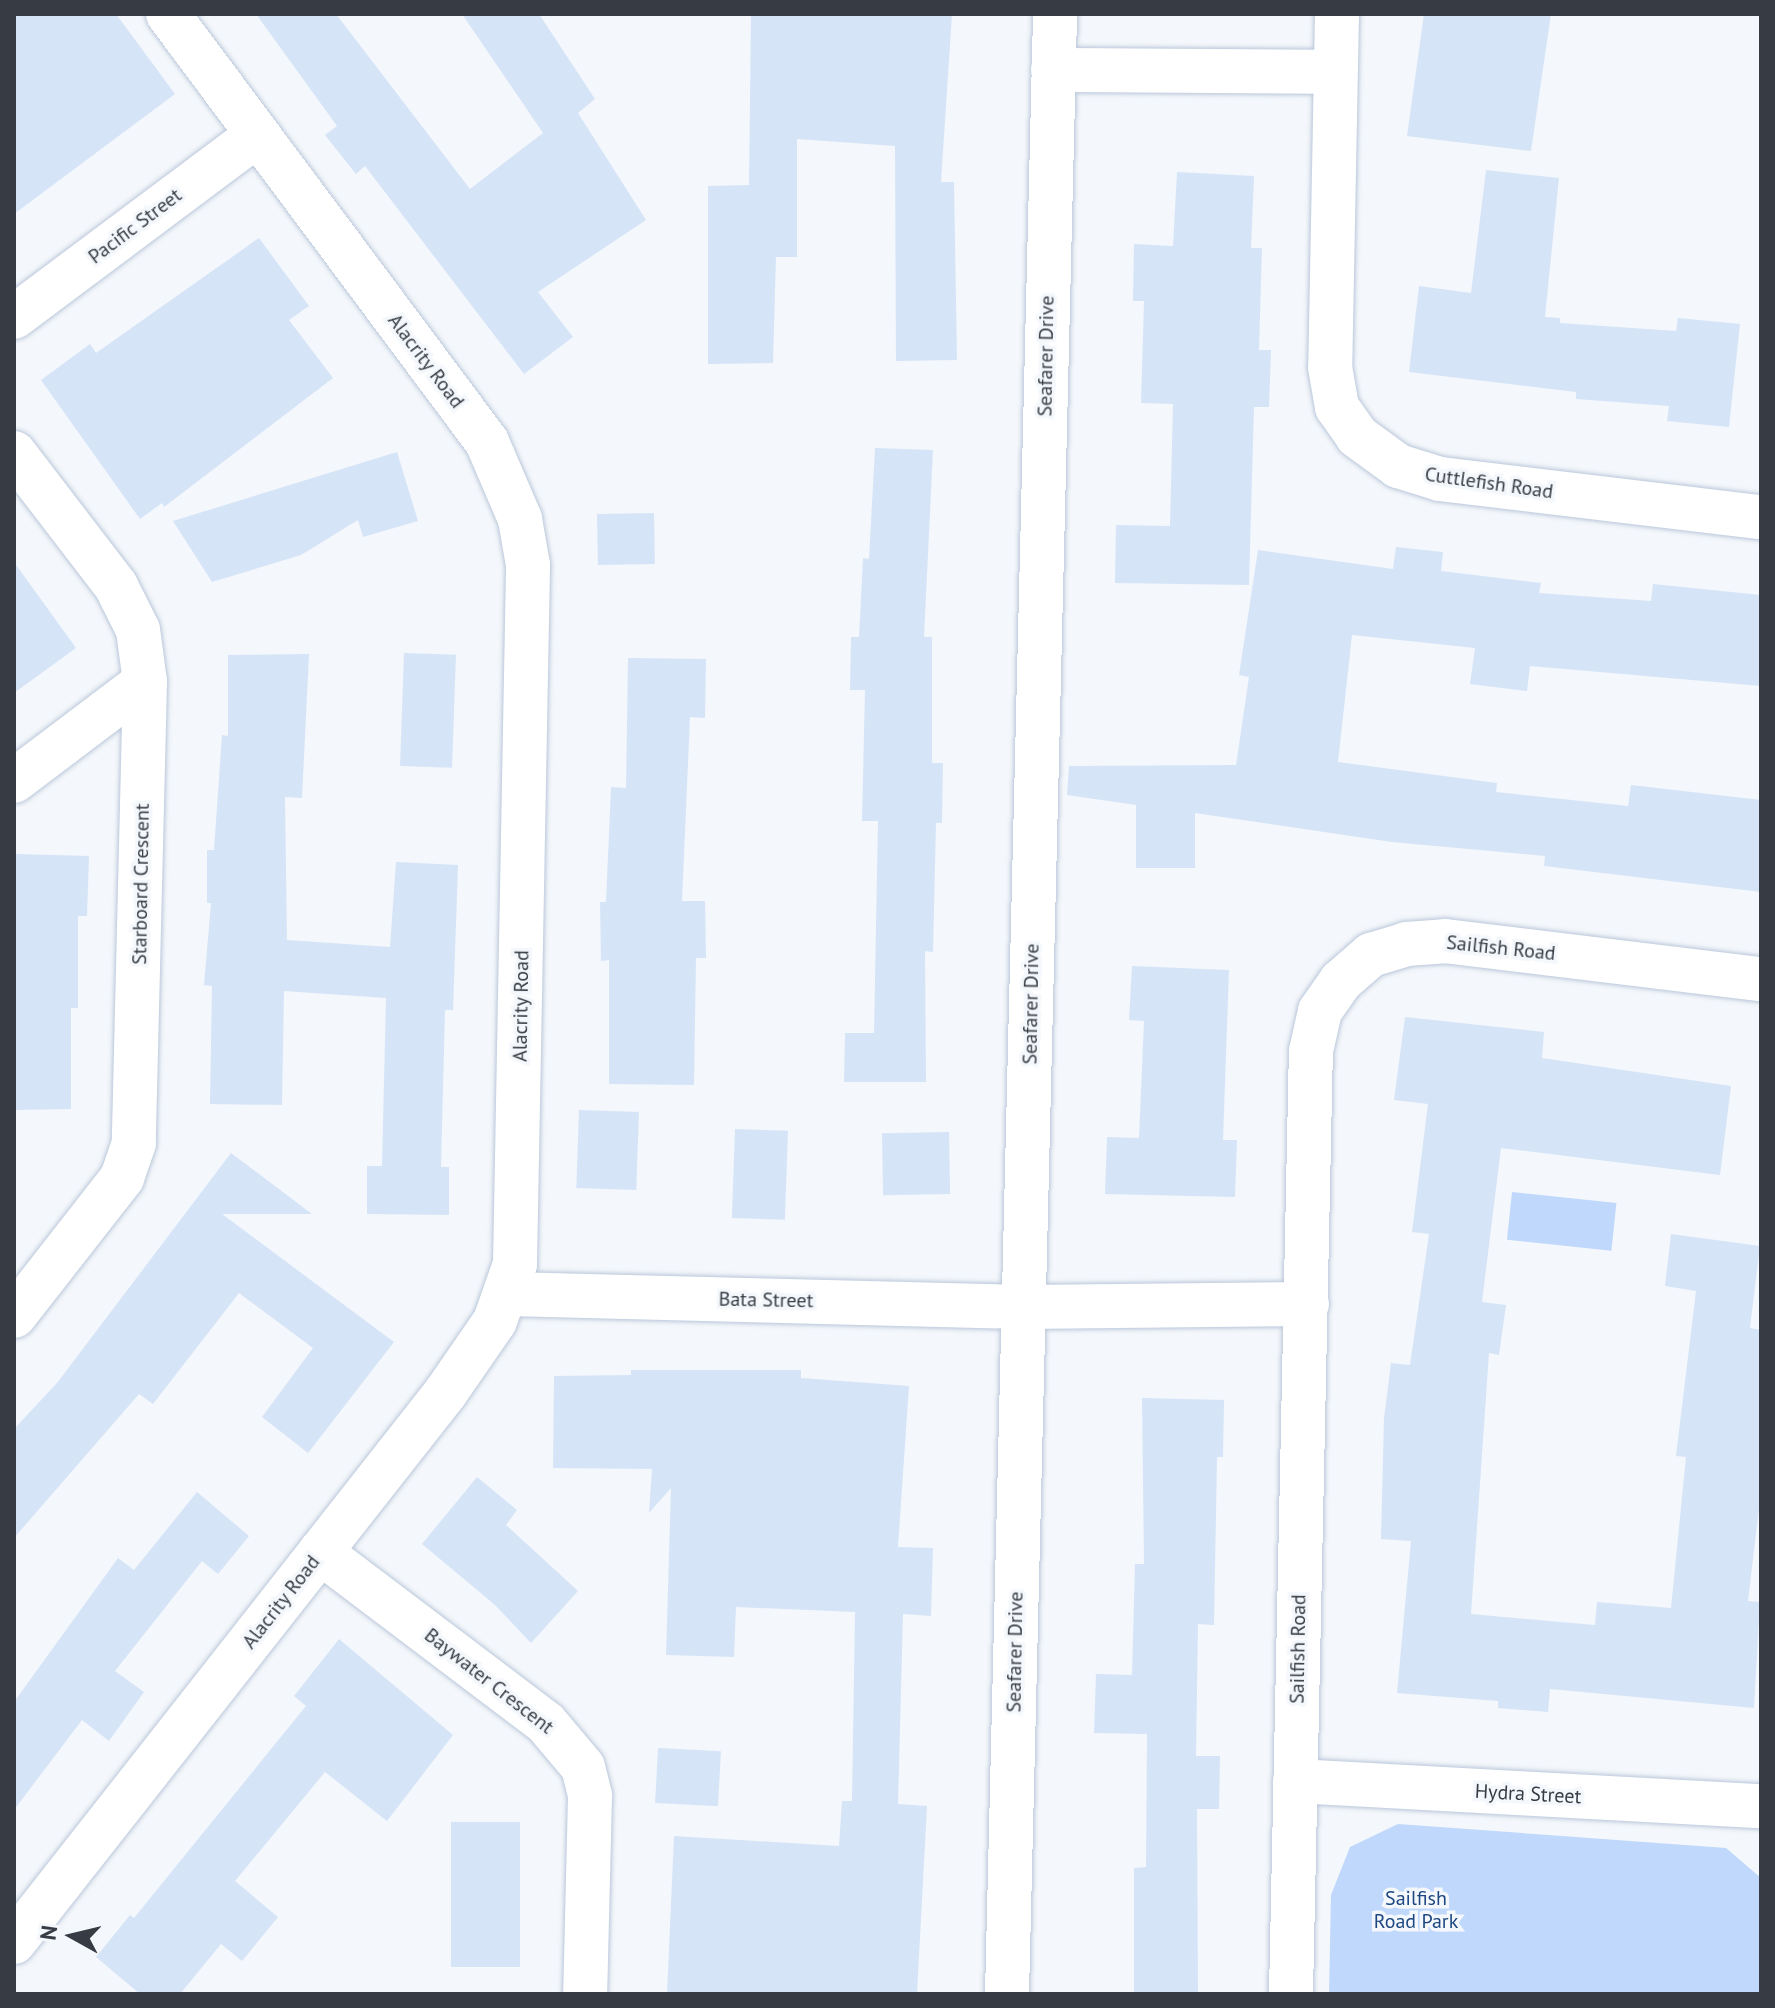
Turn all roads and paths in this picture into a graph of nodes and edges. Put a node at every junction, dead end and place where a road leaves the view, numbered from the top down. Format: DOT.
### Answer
graph roads {
  1 [pos="168,14"];
  2 [pos="1055,14"];
  3 [pos="1337,14"];
  4 [pos="1053,70"];
  5 [pos="1335,72"];
  6 [pos="257,135"];
  7 [pos="14,317"];
  8 [pos="14,453"];
  9 [pos="1761,517"];
  10 [pos="145,682"];
  11 [pos="14,781"];
  12 [pos="1761,979"];
  13 [pos="508,1294"];
  14 [pos="1307,1304"];
  15 [pos="1023,1307"];
  16 [pos="14,1316"];
  17 [pos="320,1552"];
  18 [pos="1295,1781"];
  19 [pos="1761,1806"];
  20 [pos="14,1942"];
  21 [pos="585,1994"];
  22 [pos="1007,1994"];
  23 [pos="1291,1994"];
  1 -- 6 [label="street, Alacrity Road"];
  2 -- 4 [label="street, Seafarer Drive"];
  3 -- 5 [label="street, Cuttlefish Road"];
  4 -- 5 [label="street"];
  4 -- 15 [label="street, Seafarer Drive"];
  5 -- 9 [label="street, Cuttlefish Road"];
  6 -- 7 [label="street, Pacific Street"];
  6 -- 13 [label="street, Alacrity Road"];
  8 -- 10 [label="street, Starboard Crescent"];
  10 -- 11 [label="street"];
  10 -- 16 [label="street, Starboard Crescent"];
  12 -- 14 [label="street, Sailfish Road"];
  13 -- 15 [label="street, Bata Street"];
  13 -- 17 [label="street, Alacrity Road"];
  14 -- 15 [label="street"];
  14 -- 18 [label="street, Sailfish Road"];
  15 -- 22 [label="street, Seafarer Drive"];
  17 -- 20 [label="street, Alacrity Road"];
  17 -- 21 [label="street, Baywater Crescent"];
  18 -- 19 [label="street, Hydra Street"];
  18 -- 23 [label="street, Sailfish Road"];
}
